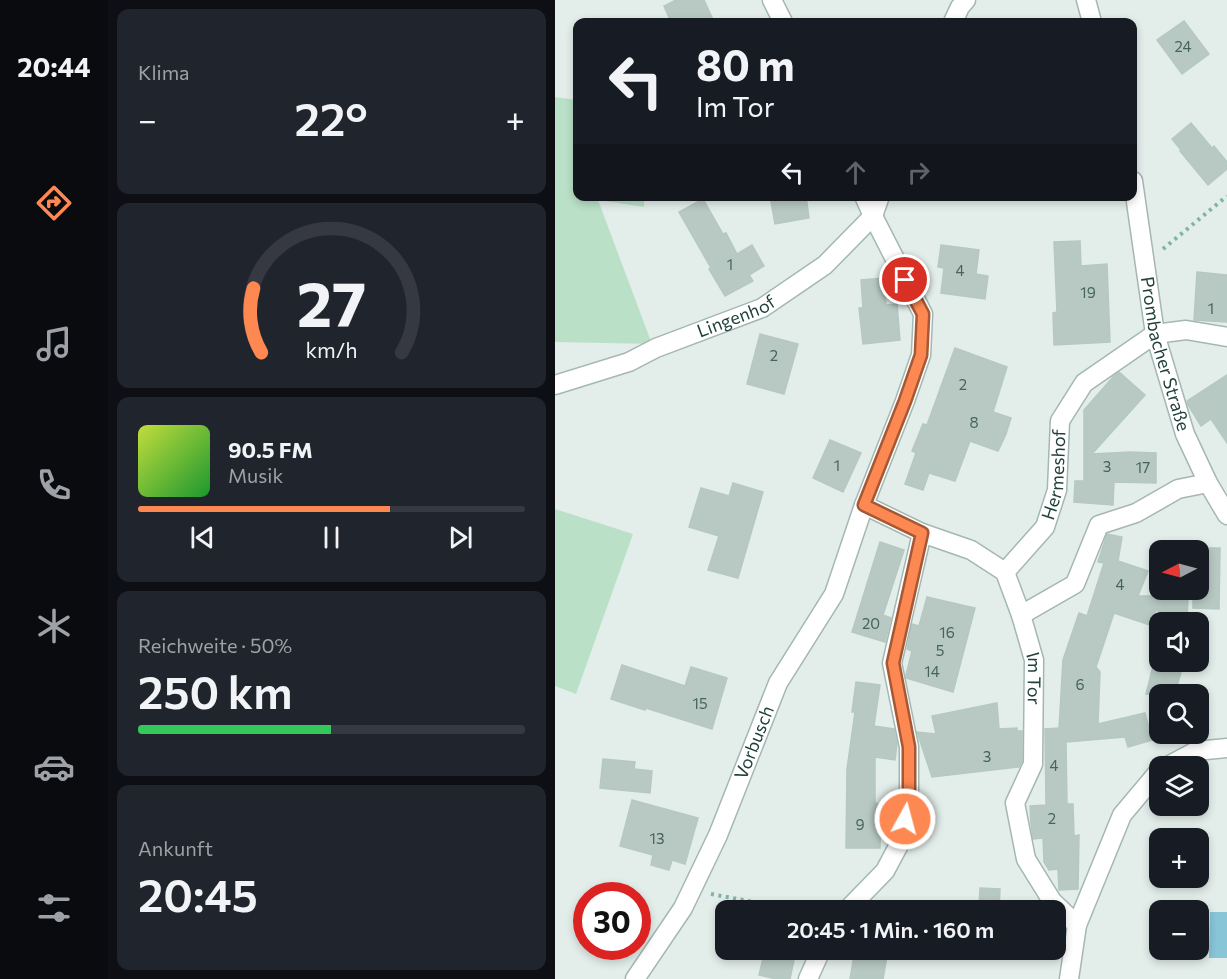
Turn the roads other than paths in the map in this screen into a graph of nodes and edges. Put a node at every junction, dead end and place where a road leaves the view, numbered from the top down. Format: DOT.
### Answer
graph roads {
  1 [pos="772,0"];
  2 [pos="966,0"];
  3 [pos="1086,0"];
  4 [pos="781,18"];
  5 [pos="955,18"];
  6 [pos="1091,18"];
  7 [pos="866,201"];
  8 [pos="878,201"];
  9 [pos="1136,201"];
  10 [pos="873,216"];
  11 [pos="1155,334"];
  12 [pos="1227,337"];
  13 [pos="555,386"];
  14 [pos="1208,483"];
  15 [pos="864,505"];
  16 [pos="1227,515"];
  17 [pos="922,533"];
  18 [pos="1005,572"];
  19 [pos="1021,615"];
  20 [pos="1227,748"];
  21 [pos="1187,756"];
  22 [pos="1149,783"];
  23 [pos="856,900"];
  24 [pos="1077,925"];
  25 [pos="817,960"];
  26 [pos="635,979"];
  27 [pos="808,979"];
  28 [pos="1069,979"];
  1 -- 4 [label="street"];
  2 -- 5 [label="street"];
  3 -- 6 [label="street"];
  7 -- 10 [label="street, Vorbusch"];
  8 -- 10 [label="street, Lingenhof"];
  9 -- 11 [label="street, Prombacher Straße"];
  10 -- 13 [label="street, Lingenhof"];
  10 -- 15 [label="street, Vorbusch"];
  11 -- 12 [label="street"];
  11 -- 14 [label="street, Prombacher Straße"];
  11 -- 18 [label="street, Hermeshof"];
  14 -- 16 [label="street, Prombacher Straße"];
  14 -- 19 [label="street"];
  15 -- 17 [label="street"];
  15 -- 26 [label="street, Vorbusch"];
  17 -- 18 [label="street"];
  17 -- 23 [label="street"];
  18 -- 19 [label="street, Im Tor"];
  19 -- 24 [label="street, Im Tor"];
  20 -- 21 [label="street"];
  22 -- 24 [label="street"];
  24 -- 28 [label="street"];
  25 -- 27 [label="street"];
}
